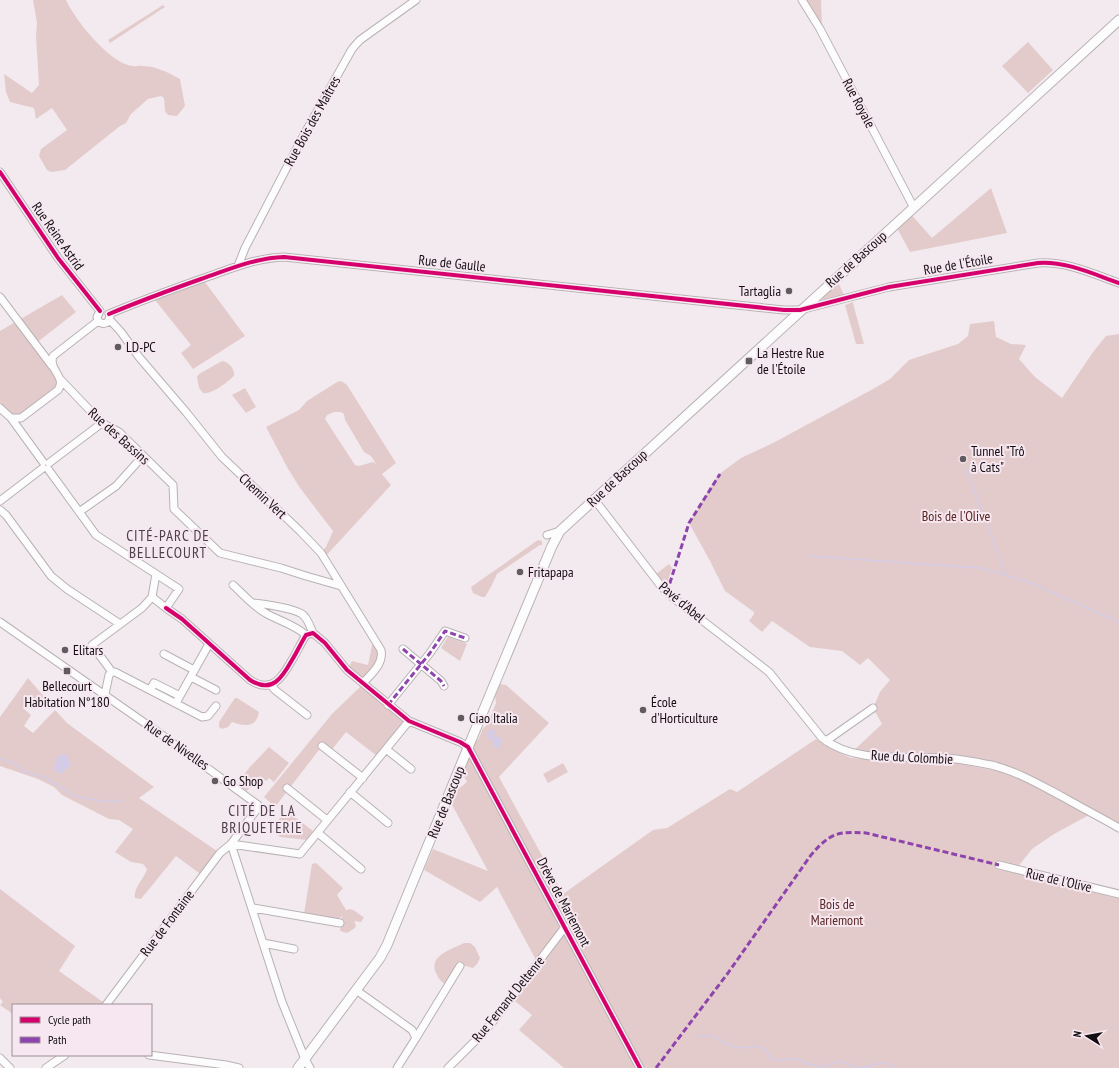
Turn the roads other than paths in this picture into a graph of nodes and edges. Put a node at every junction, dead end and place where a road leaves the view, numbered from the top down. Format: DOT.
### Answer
graph roads {
  1 [pos="416,0"];
  2 [pos="802,0"];
  3 [pos="1119,20"];
  4 [pos="0,172"];
  5 [pos="914,208"];
  6 [pos="238,266"];
  7 [pos="1119,283"];
  8 [pos="0,297"];
  9 [pos="800,310"];
  10 [pos="100,311"];
  11 [pos="109,317"];
  12 [pos="98,321"];
  13 [pos="53,368"];
  14 [pos="61,380"];
  15 [pos="0,408"];
  16 [pos="11,418"];
  17 [pos="102,423"];
  18 [pos="143,456"];
  19 [pos="46,465"];
  20 [pos="594,499"];
  21 [pos="0,500"];
  22 [pos="0,510"];
  23 [pos="79,512"];
  24 [pos="560,531"];
  25 [pos="547,535"];
  26 [pos="156,574"];
  27 [pos="233,585"];
  28 [pos="342,586"];
  29 [pos="152,597"];
  30 [pos="253,603"];
  31 [pos="166,608"];
  32 [pos="0,622"];
  33 [pos="120,624"];
  34 [pos="309,634"];
  35 [pos="465,638"];
  36 [pos="209,644"];
  37 [pos="403,649"];
  38 [pos="164,654"];
  39 [pos="421,664"];
  40 [pos="112,672"];
  41 [pos="769,672"];
  42 [pos="193,674"];
  43 [pos="363,683"];
  44 [pos="271,685"];
  45 [pos="444,686"];
  46 [pos="150,690"];
  47 [pos="216,690"];
  48 [pos="105,694"];
  49 [pos="180,696"];
  50 [pos="176,703"];
  51 [pos="388,705"];
  52 [pos="216,706"];
  53 [pos="873,708"];
  54 [pos="307,715"];
  55 [pos="409,721"];
  56 [pos="826,741"];
  57 [pos="322,746"];
  58 [pos="468,747"];
  59 [pos="386,749"];
  60 [pos="412,769"];
  61 [pos="363,778"];
  62 [pos="287,788"];
  63 [pos="350,792"];
  64 [pos="327,820"];
  65 [pos="388,823"];
  66 [pos="1119,828"];
  67 [pos="318,833"];
  68 [pos="231,844"];
  69 [pos="999,865"];
  70 [pos="361,869"];
  71 [pos="1119,894"];
  72 [pos="253,908"];
  73 [pos="340,924"];
  74 [pos="565,927"];
  75 [pos="263,943"];
  76 [pos="294,949"];
  77 [pos="460,966"];
  78 [pos="356,990"];
  79 [pos="107,1004"];
  80 [pos="416,1038"];
  81 [pos="152,1055"];
  82 [pos="64,1056"];
  83 [pos="0,1058"];
  84 [pos="305,1059"];
  85 [pos="10,1068"];
  86 [pos="46,1068"];
  87 [pos="239,1068"];
  88 [pos="298,1068"];
  89 [pos="310,1068"];
  90 [pos="397,1068"];
  91 [pos="448,1068"];
  92 [pos="640,1068"];
  1 -- 6 [label="street, Rue Bois des Maîtres"];
  2 -- 5 [label="street, Rue Royale"];
  3 -- 5 [label="main road, Rue de Bascoup"];
  4 -- 10 [label="street, Rue Reine Astrid"];
  5 -- 9 [label="main road, Rue de Bascoup"];
  6 -- 9 [label="street, Rue de Gaulle"];
  6 -- 11 [label="street, Rue de Gaulle"];
  7 -- 9 [label="street, Rue de l'Étoile"];
  8 -- 13 [label="street"];
  9 -- 20 [label="main road, Rue de Bascoup"];
  10 -- 11 [label="street"];
  10 -- 12 [label="street"];
  11 -- 12 [label="street"];
  11 -- 28 [label="street, Chemin Vert"];
  12 -- 13 [label="street"];
  13 -- 14 [label="street"];
  14 -- 16 [label="street"];
  14 -- 17 [label="street, Rue des Bassins"];
  15 -- 16 [label="street"];
  16 -- 19 [label="street"];
  17 -- 18 [label="street, Rue des Bassins"];
  17 -- 19 [label="street"];
  18 -- 23 [label="street"];
  18 -- 28 [label="street, Rue des Bassins"];
  19 -- 21 [label="street"];
  19 -- 23 [label="street"];
  20 -- 24 [label="main road, Rue de Bascoup"];
  20 -- 41 [label="street, Pavé d'Abel"];
  22 -- 33 [label="street"];
  23 -- 26 [label="street"];
  24 -- 25 [label="street"];
  24 -- 58 [label="main road, Rue de Bascoup"];
  26 -- 29 [label="street"];
  26 -- 31 [label="street"];
  27 -- 30 [label="street"];
  28 -- 43 [label="street, Chemin Vert"];
  29 -- 31 [label="street"];
  29 -- 33 [label="street"];
  30 -- 34 [label="street"];
  30 -- 34 [label="street"];
  31 -- 36 [label="street"];
  32 -- 48 [label="street, Rue de Nivelles"];
  33 -- 40 [label="street"];
  34 -- 43 [label="street"];
  34 -- 44 [label="street"];
  35 -- 39 [label="street"];
  36 -- 42 [label="street"];
  36 -- 44 [label="street"];
  37 -- 39 [label="street"];
  38 -- 42 [label="street"];
  39 -- 45 [label="street"];
  39 -- 51 [label="street"];
  40 -- 46 [label="street"];
  40 -- 48 [label="street"];
  41 -- 56 [label="street, Rue du Colombie"];
  42 -- 47 [label="street"];
  42 -- 49 [label="street"];
  43 -- 51 [label="street"];
  44 -- 54 [label="street"];
  46 -- 49 [label="street"];
  46 -- 50 [label="street"];
  48 -- 68 [label="street, Rue de Nivelles"];
  49 -- 50 [label="street"];
  50 -- 52 [label="street"];
  51 -- 55 [label="street"];
  53 -- 56 [label="street"];
  55 -- 58 [label="street"];
  55 -- 59 [label="street"];
  56 -- 66 [label="street, Rue du Colombie"];
  57 -- 61 [label="street"];
  58 -- 74 [label="street, Drève de Mariemont"];
  58 -- 78 [label="main road, Rue de Bascoup"];
  59 -- 60 [label="street"];
  59 -- 61 [label="street"];
  61 -- 63 [label="street"];
  62 -- 64 [label="street"];
  63 -- 64 [label="street"];
  63 -- 65 [label="street"];
  64 -- 67 [label="street"];
  67 -- 68 [label="street"];
  67 -- 70 [label="street"];
  68 -- 72 [label="street"];
  68 -- 79 [label="street, Rue de Fontaine"];
  69 -- 71 [label="street, Rue de l'Olive"];
  72 -- 73 [label="street"];
  72 -- 75 [label="street"];
  74 -- 91 [label="street, Rue Fernand Deltenre"];
  74 -- 92 [label="street, Drève de Mariemont"];
  75 -- 76 [label="street"];
  75 -- 84 [label="street"];
  77 -- 80 [label="street"];
  78 -- 80 [label="street"];
  78 -- 84 [label="main road, Rue de Bascoup"];
  80 -- 90 [label="street"];
  81 -- 87 [label="street"];
  82 -- 86 [label="street"];
  83 -- 85 [label="street"];
  84 -- 88 [label="main road, Rue de Bascoup"];
  84 -- 89 [label="street"];
}
